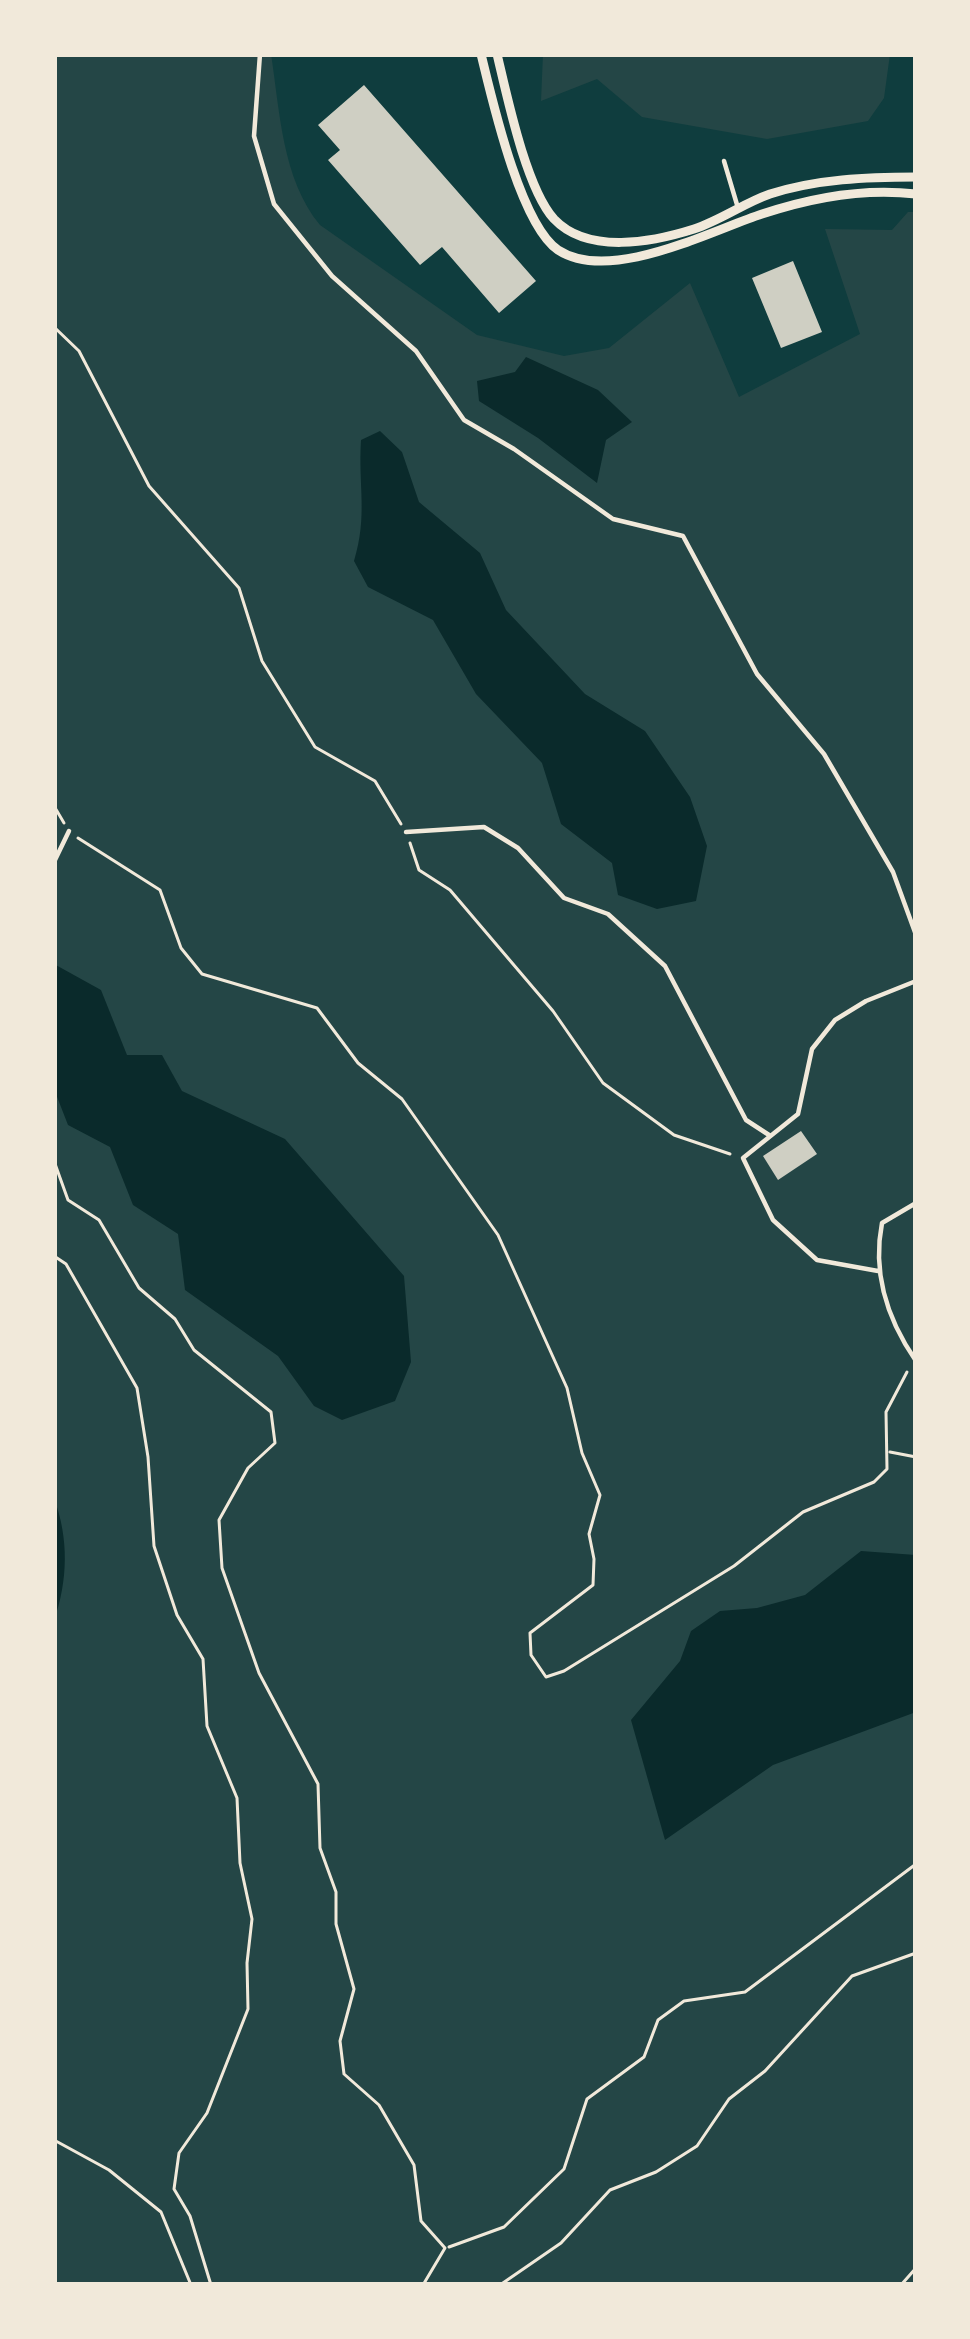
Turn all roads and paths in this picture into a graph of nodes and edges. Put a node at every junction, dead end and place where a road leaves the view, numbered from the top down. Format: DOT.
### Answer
graph roads {
  1 [pos="260,54"];
  2 [pos="481,54"];
  3 [pos="497,54"];
  4 [pos="724,161"];
  5 [pos="916,177"];
  6 [pos="916,194"];
  7 [pos="738,209"];
  8 [pos="54,327"];
  9 [pos="54,806"];
  10 [pos="69,831"];
  11 [pos="406,832"];
  12 [pos="54,862"];
  13 [pos="916,935"];
  14 [pos="916,981"];
  15 [pos="769,1135"];
  16 [pos="743,1158"];
  17 [pos="54,1162"];
  18 [pos="916,1203"];
  19 [pos="54,1256"];
  20 [pos="878,1271"];
  21 [pos="916,1361"];
  22 [pos="888,1452"];
  23 [pos="916,1457"];
  24 [pos="916,1864"];
  25 [pos="916,1953"];
  26 [pos="54,2140"];
  27 [pos="446,2248"];
  28 [pos="916,2268"];
  29 [pos="191,2285"];
  30 [pos="212,2285"];
  31 [pos="423,2285"];
  32 [pos="500,2285"];
  33 [pos="902,2285"];
  1 -- 13 [label="lane"];
  2 -- 6 [label="street"];
  3 -- 7 [label="street"];
  4 -- 7 [label="lane"];
  5 -- 7 [label="street"];
  8 -- 11 [label="path"];
  9 -- 10 [label="path"];
  10 -- 12 [label="lane"];
  10 -- 22 [label="path"];
  11 -- 15 [label="lane"];
  11 -- 16 [label="path"];
  14 -- 15 [label="lane"];
  15 -- 16 [label="lane"];
  16 -- 20 [label="lane"];
  17 -- 27 [label="path"];
  18 -- 20 [label="lane"];
  19 -- 30 [label="path"];
  20 -- 21 [label="lane"];
  21 -- 22 [label="path"];
  22 -- 23 [label="path"];
  24 -- 27 [label="path"];
  25 -- 32 [label="path"];
  26 -- 29 [label="path"];
  27 -- 31 [label="path"];
  28 -- 33 [label="path"];
}
